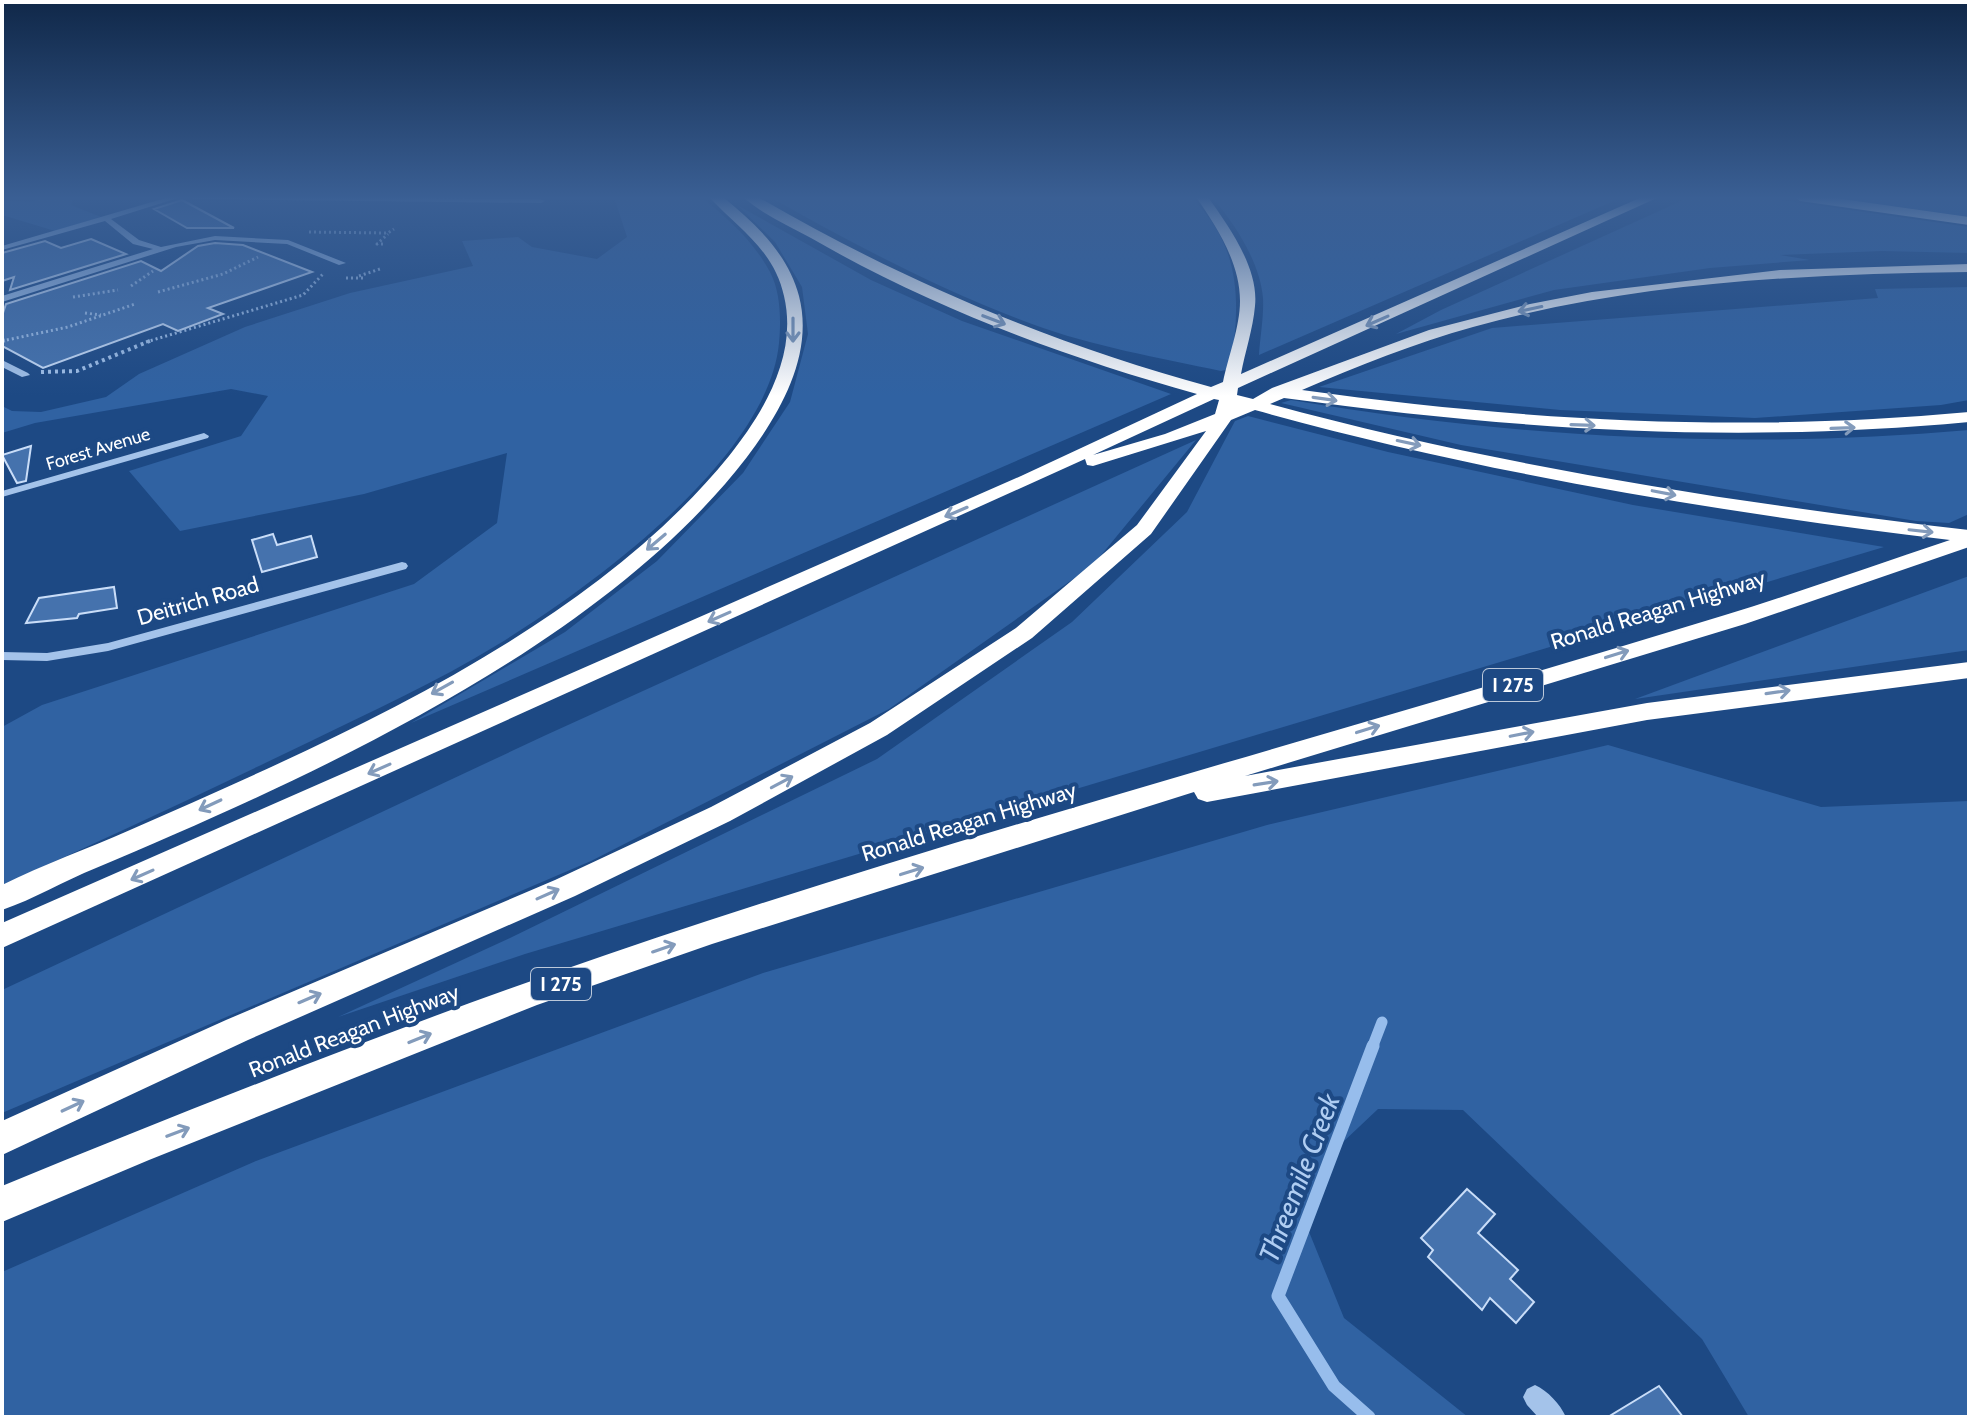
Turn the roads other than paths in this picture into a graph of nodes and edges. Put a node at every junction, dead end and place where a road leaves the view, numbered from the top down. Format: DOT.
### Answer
graph roads {
  1 [pos="116,263"];
  2 [pos="777,263"];
  3 [pos="868,263"];
  4 [pos="1237,263"];
  5 [pos="1505,263"];
  6 [pos="1969,268"];
  7 [pos="2,299"];
  8 [pos="1030,333"];
  9 [pos="2,363"];
  10 [pos="25,375"];
  11 [pos="1969,417"];
  12 [pos="204,436"];
  13 [pos="1028,480"];
  14 [pos="2,494"];
  15 [pos="1969,538"];
  16 [pos="402,566"];
  17 [pos="2,656"];
  18 [pos="1969,670"];
  19 [pos="1134,803"];
  20 [pos="2,898"];
  21 [pos="2,936"];
  22 [pos="2,1138"];
  23 [pos="2,1204"];
  24 [pos="1535,1397"];
  25 [pos="1554,1417"];
  1 -- 7 [label="street"];
  2 -- 20 [label="highway, one-way"];
  3 -- 8 [label="highway, one-way"];
  22 -- 4 [label="highway, one-way"];
  5 -- 13 [label="highway, one-way"];
  6 -- 13 [label="highway, one-way"];
  8 -- 11 [label="highway, one-way"];
  8 -- 15 [label="highway, one-way"];
  9 -- 10 [label="street"];
  12 -- 14 [label="street, Forest Avenue"];
  13 -- 21 [label="highway, one-way"];
  19 -- 15 [label="highway, Ronald Reagan Highway / I 275, one-way"];
  16 -- 17 [label="street, Deitrich Road"];
  19 -- 18 [label="highway, one-way"];
  23 -- 19 [label="highway, Ronald Reagan Highway / I 275, one-way"];
  24 -- 25 [label="street"];
}
